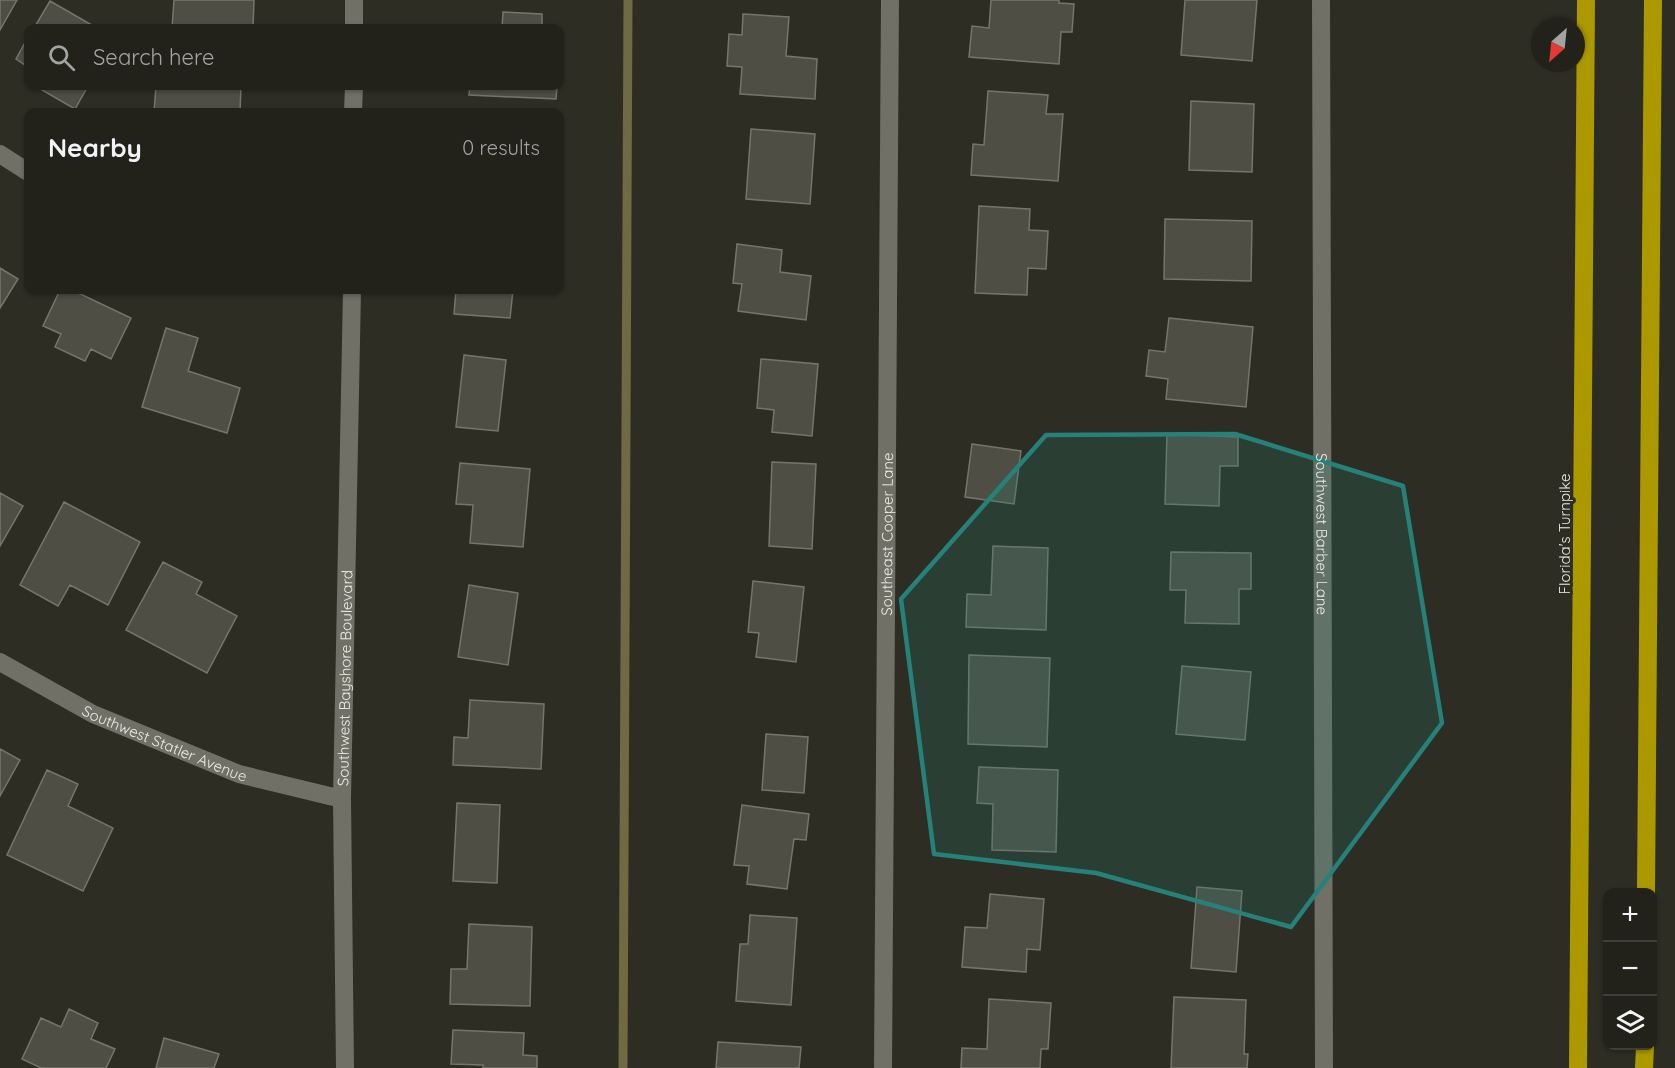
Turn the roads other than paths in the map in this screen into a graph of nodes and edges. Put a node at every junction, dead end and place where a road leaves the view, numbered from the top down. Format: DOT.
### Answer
graph roads {
  1 [pos="354,0"];
  2 [pos="890,0"];
  3 [pos="1321,0"];
  4 [pos="1586,0"];
  5 [pos="1653,0"];
  6 [pos="354,24"];
  7 [pos="354,90"];
  8 [pos="354,108"];
  9 [pos="0,154"];
  10 [pos="24,169"];
  11 [pos="352,294"];
  12 [pos="0,662"];
  13 [pos="342,799"];
  14 [pos="1646,888"];
  15 [pos="1644,1050"];
  16 [pos="345,1068"];
  17 [pos="883,1068"];
  18 [pos="1324,1068"];
  19 [pos="1578,1068"];
  20 [pos="1644,1068"];
  1 -- 6 [label="street"];
  2 -- 17 [label="street, Southeast Cooper Lane"];
  3 -- 18 [label="street, Southwest Barber Lane"];
  4 -- 19 [label="highway, Florida's Turnpike"];
  5 -- 14 [label="highway"];
  7 -- 8 [label="street"];
  9 -- 10 [label="street"];
  11 -- 13 [label="street, Southwest Bayshore Boulevard"];
  12 -- 13 [label="street, Southwest Statler Avenue"];
  13 -- 16 [label="street, Southwest Bayshore Boulevard"];
  15 -- 20 [label="highway"];
}
